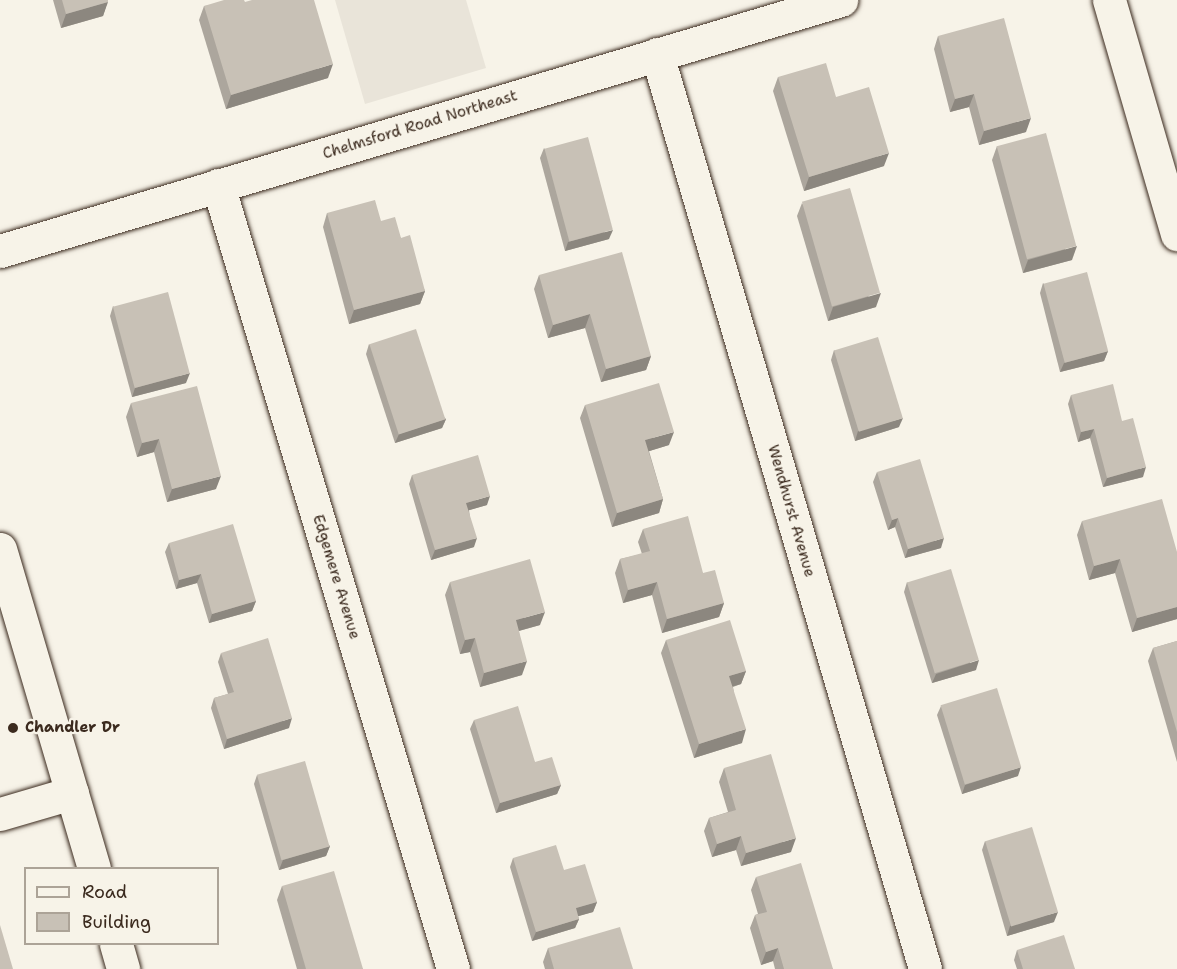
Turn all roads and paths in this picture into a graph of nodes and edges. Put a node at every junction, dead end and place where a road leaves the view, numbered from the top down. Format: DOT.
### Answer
graph roads {
  1 [pos="841,0"];
  2 [pos="1109,0"];
  3 [pos="657,54"];
  4 [pos="218,185"];
  5 [pos="1177,234"];
  6 [pos="0,251"];
  7 [pos="0,549"];
  8 [pos="72,793"];
  9 [pos="0,814"];
  10 [pos="94,867"];
  11 [pos="116,945"];
  12 [pos="123,969"];
  13 [pos="453,969"];
  14 [pos="925,969"];
  1 -- 3 [label="street, Chelmsford Road Northeast"];
  2 -- 5 [label="street"];
  3 -- 4 [label="street, Chelmsford Road Northeast"];
  3 -- 14 [label="street, Wendhurst Avenue"];
  4 -- 6 [label="street, Chelmsford Road Northeast"];
  4 -- 13 [label="street, Edgemere Avenue"];
  7 -- 8 [label="street"];
  8 -- 9 [label="street"];
  8 -- 10 [label="street"];
  11 -- 12 [label="street"];
}
